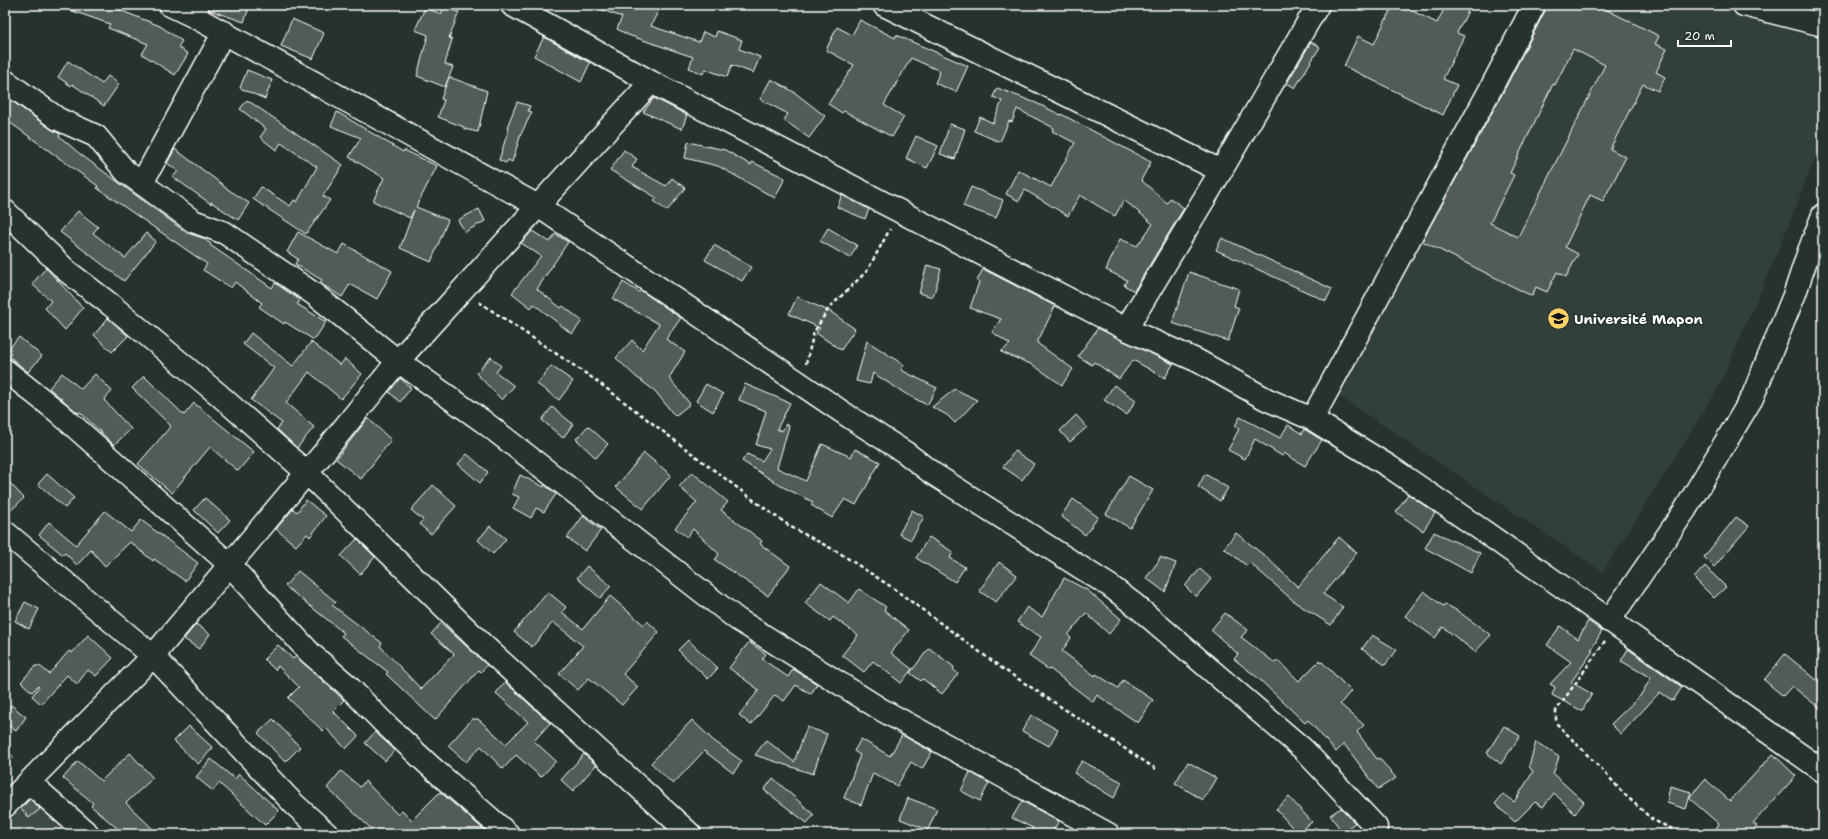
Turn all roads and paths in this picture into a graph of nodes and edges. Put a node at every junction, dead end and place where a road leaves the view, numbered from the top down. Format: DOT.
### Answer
graph roads {
  1 [pos="170,5"];
  2 [pos="512,5"];
  3 [pos="884,5"];
  4 [pos="1318,5"];
  5 [pos="1534,5"];
  6 [pos="1744,5"];
  7 [pos="196,10"];
  8 [pos="1823,25"];
  9 [pos="224,32"];
  10 [pos="5,81"];
  11 [pos="651,82"];
  12 [pos="1221,172"];
  13 [pos="142,183"];
  14 [pos="538,206"];
  15 [pos="5,211"];
  16 [pos="899,211"];
  17 [pos="1823,215"];
  18 [pos="462,290"];
  19 [pos="1126,329"];
  20 [pos="398,361"];
  21 [pos="5,370"];
  22 [pos="801,382"];
  23 [pos="1312,418"];
  24 [pos="306,472"];
  25 [pos="5,532"];
  26 [pos="229,564"];
  27 [pos="1613,623"];
  28 [pos="152,656"];
  29 [pos="1156,769"];
  30 [pos="1823,771"];
  31 [pos="29,782"];
  32 [pos="5,806"];
  33 [pos="1376,827"];
  34 [pos="88,834"];
  35 [pos="327,834"];
  36 [pos="508,834"];
  37 [pos="690,834"];
  38 [pos="1108,834"];
  39 [pos="1682,834"];
  1 -- 7 [label="street"];
  2 -- 11 [label="street"];
  3 -- 12 [label="street"];
  4 -- 12 [label="street"];
  5 -- 23 [label="street"];
  6 -- 8 [label="street"];
  7 -- 9 [label="street"];
  9 -- 13 [label="street"];
  9 -- 14 [label="street"];
  10 -- 13 [label="street"];
  11 -- 14 [label="street"];
  11 -- 16 [label="street"];
  12 -- 19 [label="street"];
  13 -- 20 [label="street"];
  14 -- 18 [label="street"];
  14 -- 22 [label="street"];
  15 -- 24 [label="street"];
  16 -- 19 [label="street"];
  16 -- 22 [label="path"];
  17 -- 27 [label="street"];
  18 -- 20 [label="street"];
  18 -- 29 [label="path"];
  19 -- 23 [label="street"];
  20 -- 24 [label="street"];
  20 -- 38 [label="street"];
  21 -- 26 [label="street"];
  22 -- 33 [label="street"];
  23 -- 27 [label="street"];
  24 -- 26 [label="street"];
  24 -- 37 [label="street"];
  25 -- 28 [label="street"];
  26 -- 28 [label="street"];
  26 -- 36 [label="street"];
  27 -- 30 [label="street"];
  27 -- 39 [label="path"];
  28 -- 31 [label="street"];
  28 -- 35 [label="street"];
  31 -- 32 [label="street"];
  31 -- 34 [label="street"];
}
